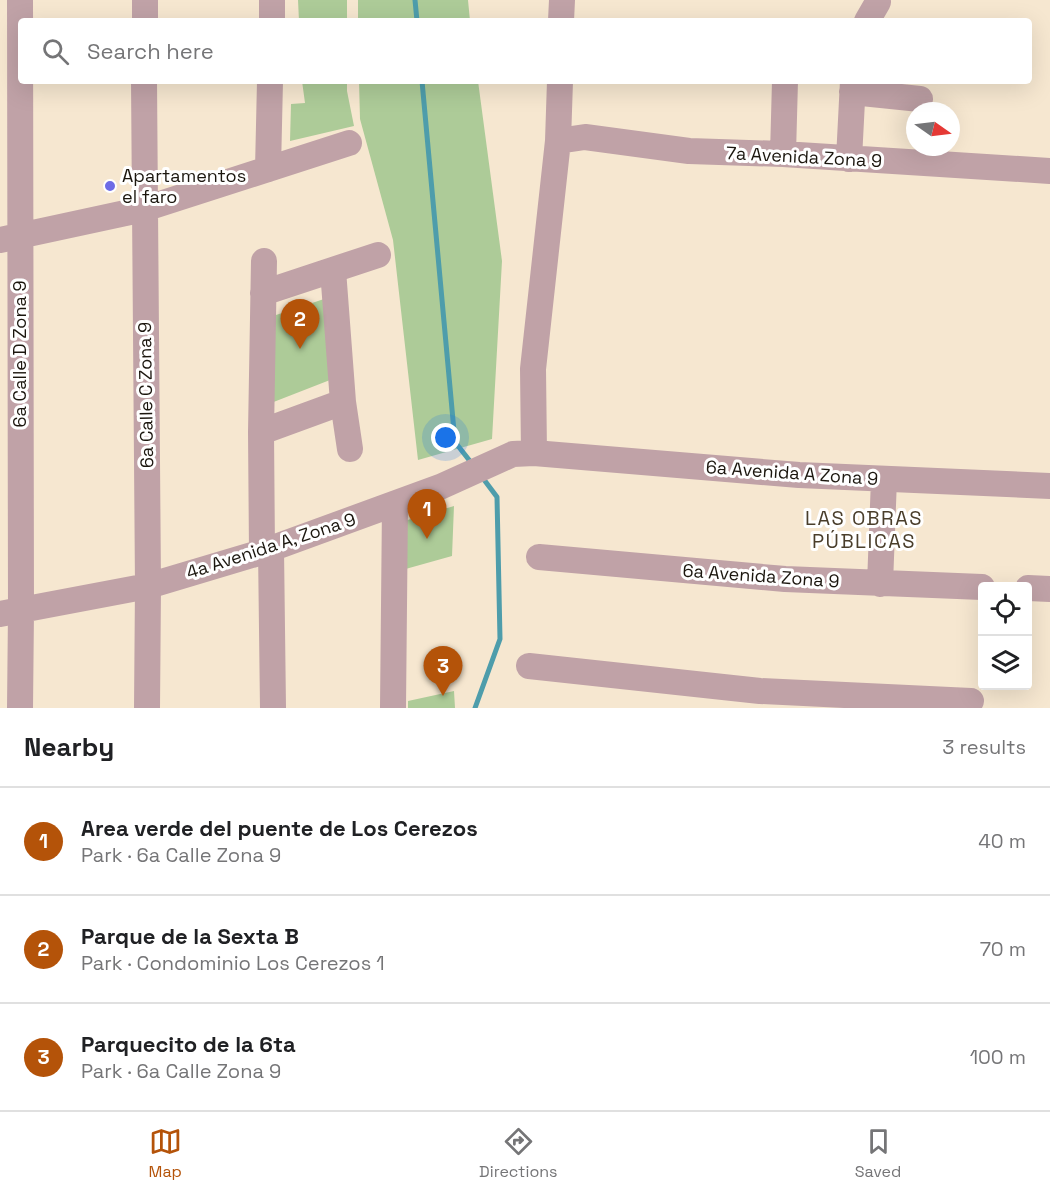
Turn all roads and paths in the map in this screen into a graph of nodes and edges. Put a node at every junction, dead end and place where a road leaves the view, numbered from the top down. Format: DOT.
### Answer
graph roads {
  1 [pos="20,0"];
  2 [pos="145,0"];
  3 [pos="272,0"];
  4 [pos="562,0"];
  5 [pos="19,18"];
  6 [pos="145,18"];
  7 [pos="272,18"];
  8 [pos="561,18"];
  9 [pos="18,48"];
  10 [pos="144,84"];
  11 [pos="270,84"];
  12 [pos="560,84"];
  13 [pos="785,84"];
  14 [pos="853,87"];
  15 [pos="920,99"];
  16 [pos="558,141"];
  17 [pos="349,143"];
  18 [pos="783,154"];
  19 [pos="849,159"];
  20 [pos="268,170"];
  21 [pos="1050,171"];
  22 [pos="144,209"];
  23 [pos="10,238"];
  24 [pos="378,255"];
  25 [pos="264,261"];
  26 [pos="333,270"];
  27 [pos="263,293"];
  28 [pos="343,402"];
  29 [pos="261,432"];
  30 [pos="350,449"];
  31 [pos="524,453"];
  32 [pos="884,479"];
  33 [pos="1050,486"];
  34 [pos="395,504"];
  35 [pos="267,551"];
  36 [pos="539,557"];
  37 [pos="880,584"];
  38 [pos="148,586"];
  39 [pos="978,587"];
  40 [pos="1032,588"];
  41 [pos="1050,589"];
  42 [pos="11,613"];
  43 [pos="529,666"];
  44 [pos="971,701"];
  45 [pos="20,708"];
  46 [pos="147,708"];
  47 [pos="273,708"];
  48 [pos="393,708"];
  1 -- 5 [label="street, 6a Calle D Zona 9"];
  2 -- 6 [label="street"];
  3 -- 7 [label="street"];
  4 -- 8 [label="street"];
  9 -- 23 [label="street, 6a Calle D Zona 9"];
  10 -- 22 [label="street, 6a Calle C Zona 9"];
  11 -- 20 [label="street"];
  12 -- 16 [label="street"];
  13 -- 18 [label="street"];
  14 -- 15 [label="street"];
  14 -- 19 [label="street"];
  16 -- 18 [label="street, 7a Avenida Zona 9"];
  16 -- 31 [label="street"];
  17 -- 20 [label="street"];
  18 -- 19 [label="street, 7a Avenida Zona 9"];
  19 -- 21 [label="street, 7a Avenida Zona 9"];
  20 -- 22 [label="street"];
  22 -- 23 [label="street"];
  22 -- 38 [label="street, 6a Calle C Zona 9"];
  23 -- 42 [label="street, 6a Calle D Zona 9"];
  24 -- 26 [label="street"];
  25 -- 27 [label="street"];
  26 -- 27 [label="street"];
  26 -- 28 [label="street"];
  27 -- 29 [label="street"];
  28 -- 29 [label="street"];
  28 -- 30 [label="street"];
  29 -- 35 [label="street"];
  31 -- 32 [label="street, 6a Avenida A Zona 9"];
  31 -- 34 [label="street, 4a Avenida A, Zona 9"];
  32 -- 33 [label="street, 6a Avenida A Zona 9"];
  32 -- 37 [label="street"];
  34 -- 35 [label="street, 4a Avenida A, Zona 9"];
  34 -- 48 [label="street"];
  35 -- 38 [label="street, 4a Avenida A, Zona 9"];
  35 -- 47 [label="street"];
  36 -- 37 [label="street, 6a Avenida Zona 9"];
  37 -- 39 [label="street, 6a Avenida Zona 9"];
  38 -- 42 [label="street, 4a Avenida A, Zona 9"];
  38 -- 46 [label="street, 6a Calle C Zona 9"];
  40 -- 41 [label="street"];
  42 -- 45 [label="street, 6a Calle D Zona 9"];
  43 -- 44 [label="street"];
}
